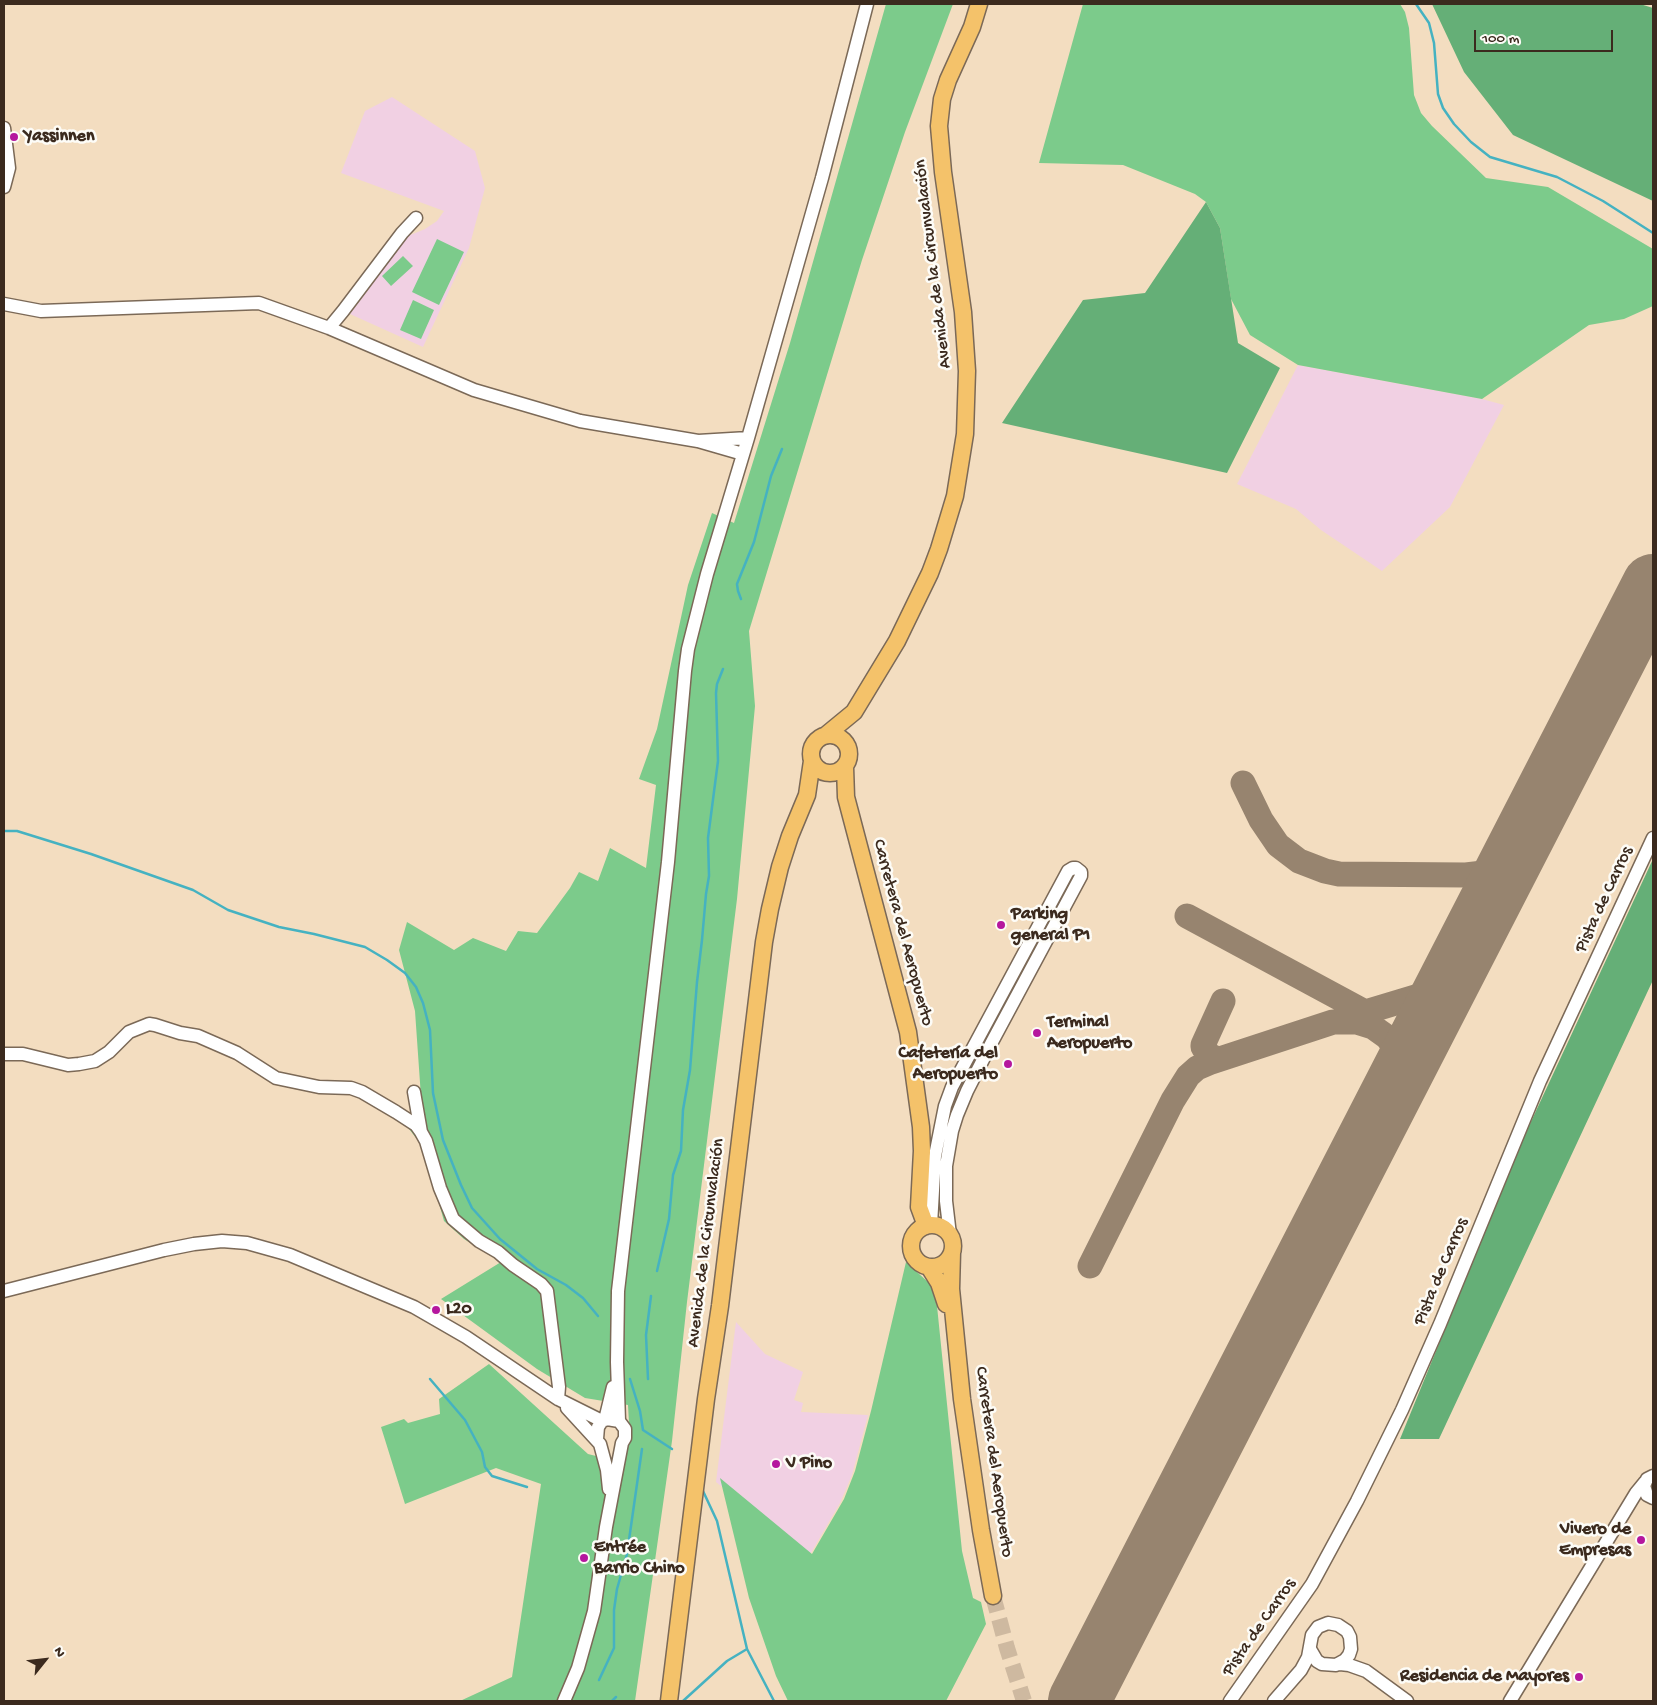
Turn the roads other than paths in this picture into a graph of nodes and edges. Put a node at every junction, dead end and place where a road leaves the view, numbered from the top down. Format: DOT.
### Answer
graph roads {
  1 [pos="867,4"];
  2 [pos="980,4"];
  3 [pos="5,135"];
  4 [pos="6,167"];
  5 [pos="4,187"];
  6 [pos="416,218"];
  7 [pos="4,304"];
  8 [pos="328,328"];
  9 [pos="748,438"];
  10 [pos="698,441"];
  11 [pos="743,454"];
  12 [pos="854,712"];
  13 [pos="826,735"];
  14 [pos="848,748"];
  15 [pos="812,761"];
  16 [pos="834,771"];
  17 [pos="807,795"];
  18 [pos="1653,838"];
  19 [pos="1040,925"];
  20 [pos="1052,930"];
  21 [pos="1010,995"];
  22 [pos="4,1054"];
  23 [pos="969,1056"];
  24 [pos="982,1062"];
  25 [pos="414,1092"];
  26 [pos="421,1132"];
  27 [pos="919,1200"];
  28 [pos="928,1226"];
  29 [pos="950,1235"];
  30 [pos="913,1238"];
  31 [pos="952,1252"];
  32 [pos="929,1267"];
  33 [pos="4,1291"];
  34 [pos="955,1333"];
  35 [pos="617,1365"];
  36 [pos="558,1399"];
  37 [pos="604,1421"];
  38 [pos="619,1421"];
  39 [pos="599,1441"];
  40 [pos="622,1443"];
  41 [pos="1651,1488"];
  42 [pos="609,1510"];
  43 [pos="993,1596"];
  44 [pos="1351,1649"];
  45 [pos="1310,1650"];
  46 [pos="1322,1664"];
  47 [pos="1340,1664"];
  48 [pos="1366,1671"];
  49 [pos="1297,1676"];
  50 [pos="564,1701"];
  51 [pos="669,1701"];
  52 [pos="1230,1701"];
  53 [pos="1274,1701"];
  54 [pos="1407,1701"];
  55 [pos="1510,1701"];
  1 -- 9 [label="street"];
  2 -- 12 [label="main road, Avenida de la Circunvalación"];
  3 -- 4 [label="street"];
  4 -- 5 [label="street"];
  6 -- 8 [label="street"];
  7 -- 8 [label="street"];
  8 -- 10 [label="street"];
  9 -- 10 [label="street"];
  9 -- 11 [label="street"];
  10 -- 11 [label="street"];
  11 -- 35 [label="street"];
  12 -- 13 [label="main road"];
  12 -- 14 [label="main road"];
  13 -- 14 [label="main road"];
  13 -- 15 [label="main road"];
  14 -- 16 [label="main road"];
  15 -- 16 [label="main road"];
  15 -- 17 [label="main road"];
  16 -- 17 [label="main road"];
  16 -- 27 [label="main road, Carretera del Aeropuerto"];
  17 -- 51 [label="main road, Avenida de la Circunvalación"];
  18 -- 52 [label="street, Pista de Carros"];
  19 -- 20 [label="street"];
  19 -- 20 [label="street"];
  19 -- 21 [label="street"];
  20 -- 21 [label="street"];
  21 -- 23 [label="street"];
  21 -- 24 [label="street"];
  22 -- 26 [label="street"];
  23 -- 24 [label="street"];
  23 -- 28 [label="street"];
  24 -- 29 [label="street"];
  25 -- 26 [label="street"];
  26 -- 36 [label="street"];
  27 -- 28 [label="main road, Carretera del Aeropuerto"];
  27 -- 30 [label="main road, Carretera del Aeropuerto"];
  28 -- 29 [label="main road"];
  28 -- 30 [label="main road"];
  29 -- 31 [label="main road"];
  30 -- 32 [label="main road"];
  31 -- 32 [label="main road"];
  31 -- 34 [label="main road, Carretera del Aeropuerto"];
  32 -- 34 [label="main road, Carretera del Aeropuerto"];
  33 -- 36 [label="street"];
  34 -- 43 [label="main road, Carretera del Aeropuerto"];
  35 -- 37 [label="street"];
  35 -- 38 [label="street"];
  36 -- 37 [label="street"];
  36 -- 39 [label="street"];
  37 -- 38 [label="street"];
  37 -- 39 [label="street"];
  38 -- 40 [label="street"];
  39 -- 40 [label="street"];
  39 -- 42 [label="street"];
  40 -- 42 [label="street"];
  41 -- 55 [label="street"];
  42 -- 50 [label="street"];
  44 -- 45 [label="street"];
  44 -- 47 [label="street"];
  44 -- 48 [label="street"];
  45 -- 46 [label="street"];
  45 -- 49 [label="street"];
  46 -- 47 [label="street"];
  46 -- 49 [label="street"];
  47 -- 48 [label="street"];
  48 -- 54 [label="street"];
  49 -- 53 [label="street"];
}
